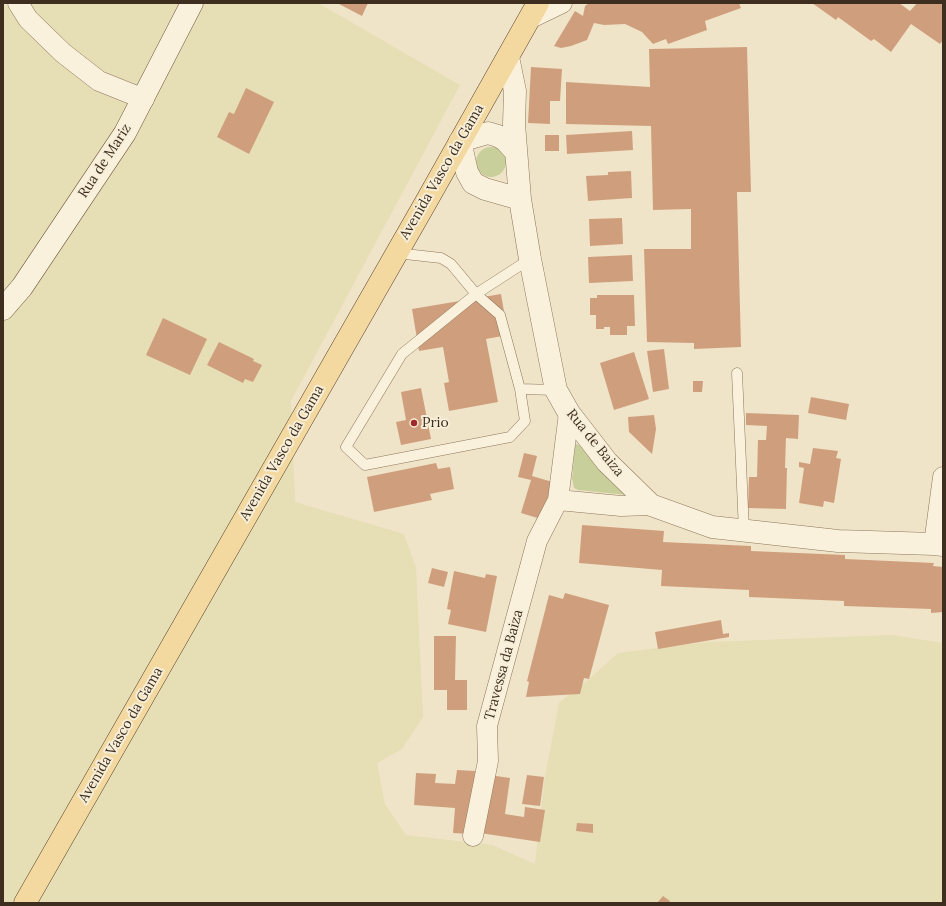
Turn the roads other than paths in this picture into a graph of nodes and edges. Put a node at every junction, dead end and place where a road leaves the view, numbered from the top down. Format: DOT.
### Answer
graph roads {
  1 [pos="18,3"];
  2 [pos="192,3"];
  3 [pos="562,3"];
  4 [pos="532,8"];
  5 [pos="508,57"];
  6 [pos="144,98"];
  7 [pos="460,141"];
  8 [pos="516,152"];
  9 [pos="520,198"];
  10 [pos="396,253"];
  11 [pos="530,259"];
  12 [pos="476,294"];
  13 [pos="3,309"];
  14 [pos="737,373"];
  15 [pos="520,389"];
  16 [pos="556,390"];
  17 [pos="569,413"];
  18 [pos="943,477"];
  19 [pos="558,500"];
  20 [pos="651,505"];
  21 [pos="744,530"];
  22 [pos="938,545"];
  23 [pos="473,836"];
  24 [pos="25,903"];
  1 -- 6 [label="street"];
  2 -- 6 [label="street, Rua de Mariz"];
  3 -- 4 [label="street"];
  4 -- 5 [label="main road, Avenida Vasco da Gama"];
  5 -- 7 [label="main road, Avenida Vasco da Gama"];
  5 -- 8 [label="street, Rua de Baiza"];
  6 -- 13 [label="street, Rua de Mariz"];
  7 -- 8 [label="street"];
  7 -- 9 [label="street"];
  7 -- 10 [label="main road, Avenida Vasco da Gama"];
  8 -- 9 [label="street, Rua de Baiza"];
  9 -- 11 [label="street, Rua de Baiza"];
  10 -- 12 [label="lane"];
  10 -- 24 [label="main road, Avenida Vasco da Gama"];
  11 -- 12 [label="lane"];
  11 -- 16 [label="street, Rua de Baiza"];
  12 -- 15 [label="lane"];
  12 -- 15 [label="lane"];
  14 -- 21 [label="lane"];
  15 -- 16 [label="lane"];
  16 -- 17 [label="street, Rua de Baiza"];
  17 -- 19 [label="street, Travessa da Baiza"];
  17 -- 20 [label="street, Rua de Baiza"];
  18 -- 22 [label="street"];
  19 -- 20 [label="street"];
  19 -- 23 [label="street, Travessa da Baiza"];
  20 -- 21 [label="street, Rua de Baiza"];
  21 -- 22 [label="street, Rua de Baiza"];
}
